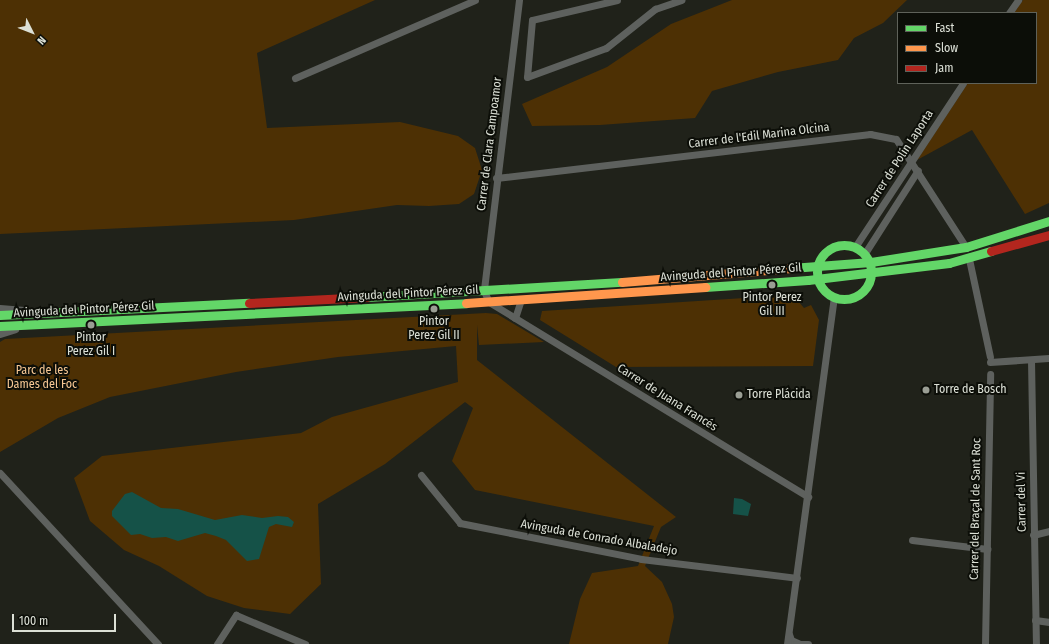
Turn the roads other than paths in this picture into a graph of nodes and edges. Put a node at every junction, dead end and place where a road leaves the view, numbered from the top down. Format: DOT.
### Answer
graph roads {
  1 [pos="475,0"];
  2 [pos="519,0"];
  3 [pos="617,0"];
  4 [pos="681,0"];
  5 [pos="1018,0"];
  6 [pos="1010,12"];
  7 [pos="295,78"];
  8 [pos="962,84"];
  9 [pos="911,160"];
  10 [pos="918,170"];
  11 [pos="496,178"];
  12 [pos="1049,221"];
  13 [pos="1049,234"];
  14 [pos="855,247"];
  15 [pos="966,247"];
  16 [pos="865,253"];
  17 [pos="969,259"];
  18 [pos="871,262"];
  19 [pos="816,267"];
  20 [pos="871,274"];
  21 [pos="817,278"];
  22 [pos="484,291"];
  23 [pos="834,298"];
  24 [pos="520,299"];
  25 [pos="489,302"];
  26 [pos="0,308"];
  27 [pos="38,311"];
  28 [pos="0,315"];
  29 [pos="515,318"];
  30 [pos="42,324"];
  31 [pos="0,326"];
  32 [pos="0,334"];
  33 [pos="1049,358"];
  34 [pos="1031,360"];
  35 [pos="990,374"];
  36 [pos="0,473"];
  37 [pos="421,475"];
  38 [pos="808,497"];
  39 [pos="1049,531"];
  40 [pos="1033,535"];
  41 [pos="912,540"];
  42 [pos="987,549"];
  43 [pos="797,578"];
  44 [pos="1035,620"];
  45 [pos="1049,622"];
  46 [pos="789,634"];
  47 [pos="158,644"];
  48 [pos="216,644"];
  49 [pos="305,644"];
  50 [pos="787,644"];
  51 [pos="797,644"];
  52 [pos="808,644"];
  53 [pos="985,644"];
  54 [pos="1036,644"];
  1 -- 7 [label="street"];
  2 -- 11 [label="street, Carrer de Clara Campoamor"];
  3 -- 4 [label="street"];
  5 -- 6 [label="street"];
  8 -- 9 [label="street, Carrer de Polín Laporta"];
  9 -- 10 [label="street, Carrer de l'Edil Marina Olcina"];
  9 -- 11 [label="street, Carrer de l'Edil Marina Olcina"];
  9 -- 14 [label="street, Carrer de Polín Laporta"];
  10 -- 15 [label="street, Carrer de l'Edil Marina Olcina"];
  10 -- 16 [label="street, Carrer de Polín Laporta"];
  11 -- 22 [label="street, Carrer de Clara Campoamor"];
  12 -- 15 [label="main road, Avinguda del Pintor Pérez Gil"];
  13 -- 17 [label="main road, Avinguda del Pintor Pérez Gil"];
  14 -- 16 [label="main road"];
  14 -- 19 [label="main road, Avinguda del Pintor Pérez Gil"];
  15 -- 18 [label="main road, Avinguda del Pintor Pérez Gil"];
  16 -- 18 [label="main road"];
  17 -- 20 [label="main road, Avinguda del Pintor Pérez Gil"];
  17 -- 34 [label="street"];
  18 -- 19 [label="main road, Avinguda del Pintor Pérez Gil"];
  18 -- 20 [label="main road"];
  19 -- 21 [label="main road, Avinguda del Pintor Pérez Gil"];
  19 -- 22 [label="main road, Avinguda del Pintor Pérez Gil"];
  20 -- 21 [label="main road, Avinguda del Pintor Pérez Gil"];
  20 -- 23 [label="main road"];
  21 -- 23 [label="main road, Avinguda del Pintor Pérez Gil"];
  21 -- 24 [label="main road, Avinguda del Pintor Pérez Gil"];
  22 -- 25 [label="street"];
  22 -- 27 [label="main road, Avinguda del Pintor Pérez Gil"];
  23 -- 38 [label="street"];
  24 -- 25 [label="main road, Avinguda del Pintor Pérez Gil"];
  24 -- 29 [label="street"];
  25 -- 29 [label="street, Carrer de Juana Francés"];
  25 -- 30 [label="main road, Avinguda del Pintor Pérez Gil"];
  26 -- 27 [label="street"];
  27 -- 28 [label="main road, Avinguda del Pintor Pérez Gil"];
  29 -- 38 [label="street, Carrer de Juana Francés"];
  30 -- 31 [label="main road, Avinguda del Pintor Pérez Gil"];
  30 -- 32 [label="street"];
  33 -- 34 [label="street"];
  34 -- 40 [label="street, Carrer del Vi"];
  35 -- 42 [label="street, Carrer del Braçal de Sant Roc"];
  36 -- 47 [label="street"];
  37 -- 43 [label="street, Avinguda de Conrado Albaladejo"];
  38 -- 43 [label="street"];
  39 -- 40 [label="street"];
  40 -- 44 [label="street, Carrer del Vi"];
  41 -- 42 [label="street"];
  42 -- 53 [label="street, Carrer del Braçal de Sant Roc"];
  43 -- 46 [label="street"];
  44 -- 45 [label="street"];
  44 -- 54 [label="street, Carrer del Vi"];
  46 -- 50 [label="street"];
  46 -- 51 [label="street"];
  48 -- 49 [label="street"];
  51 -- 52 [label="street"];
}
